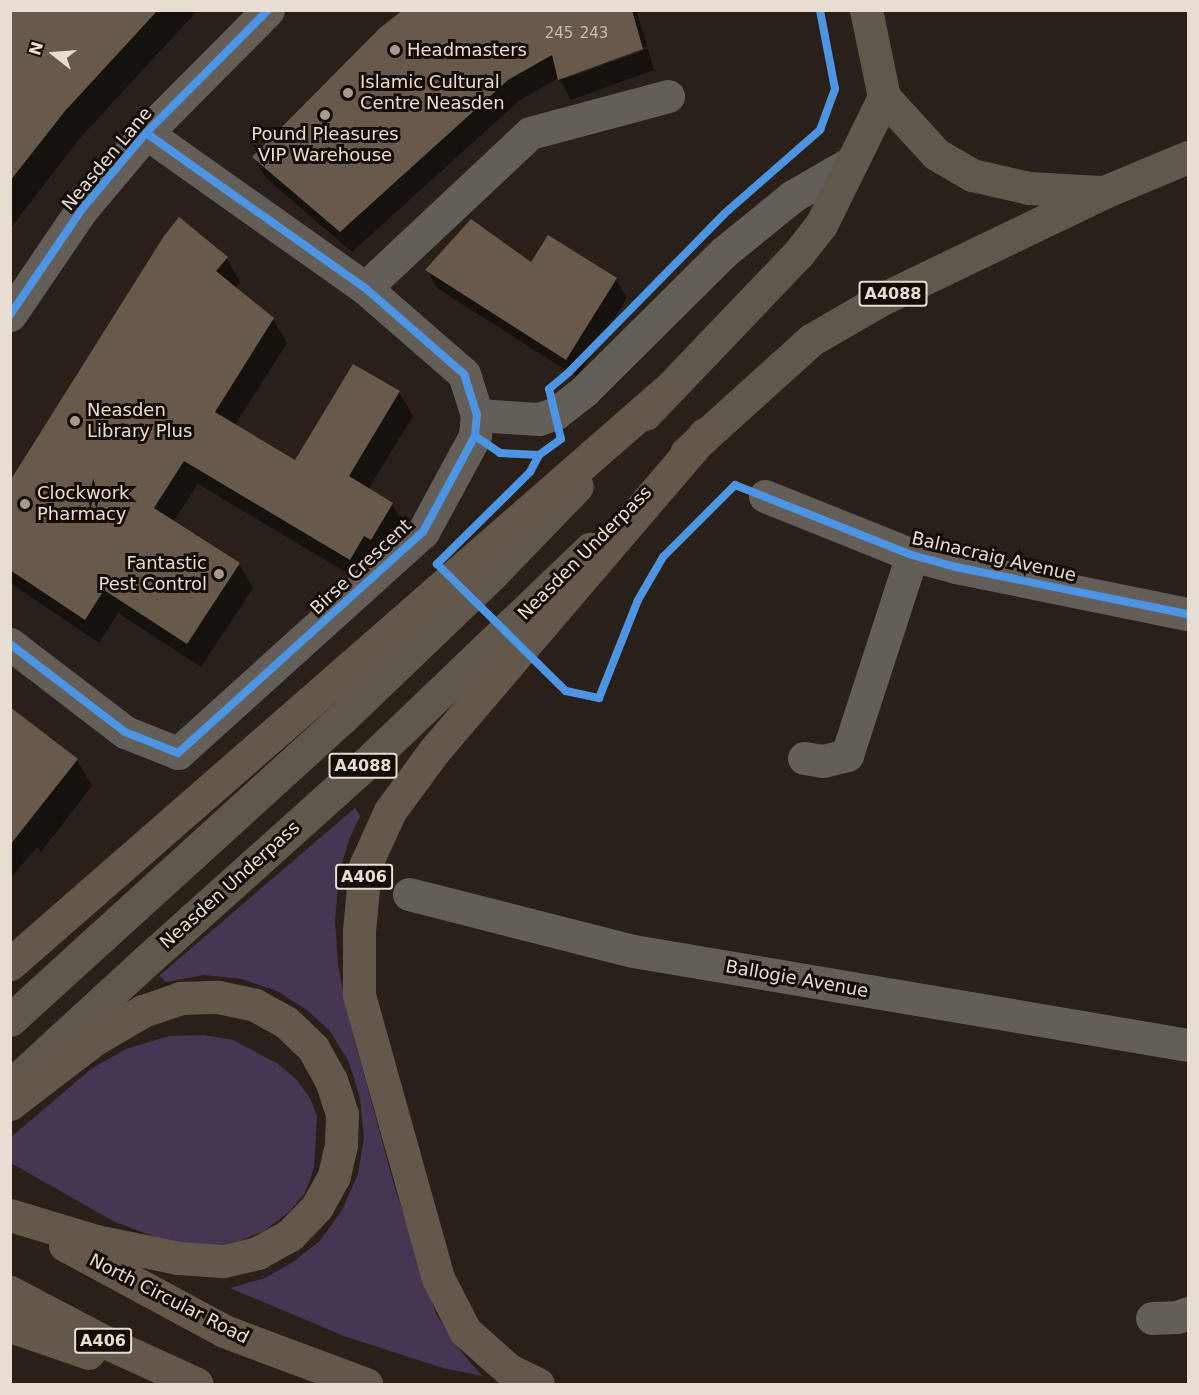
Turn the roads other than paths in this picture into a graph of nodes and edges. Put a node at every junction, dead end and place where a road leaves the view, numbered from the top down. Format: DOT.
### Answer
graph roads {
  1 [pos="268,10"];
  2 [pos="866,10"];
  3 [pos="668,96"];
  4 [pos="884,97"];
  5 [pos="146,133"];
  6 [pos="1188,157"];
  7 [pos="852,162"];
  8 [pos="1104,192"];
  9 [pos="365,288"];
  10 [pos="10,315"];
  11 [pos="665,392"];
  12 [pos="477,415"];
  13 [pos="705,434"];
  14 [pos="765,496"];
  15 [pos="912,555"];
  16 [pos="1188,614"];
  17 [pos="10,644"];
  18 [pos="804,758"];
  19 [pos="409,894"];
  20 [pos="10,964"];
  21 [pos="10,1020"];
  22 [pos="1188,1046"];
  23 [pos="10,1086"];
  24 [pos="10,1104"];
  25 [pos="10,1215"];
  26 [pos="10,1293"];
  27 [pos="1188,1313"];
  28 [pos="1152,1318"];
  29 [pos="10,1326"];
  30 [pos="182,1384"];
  31 [pos="198,1384"];
  32 [pos="366,1384"];
  33 [pos="538,1384"];
  1 -- 5 [label="street, Neasden Lane"];
  2 -- 4 [label="main road"];
  3 -- 9 [label="street"];
  4 -- 7 [label="main road, A4088"];
  4 -- 8 [label="main road, A4088"];
  5 -- 9 [label="street, Birse Crescent"];
  5 -- 10 [label="street, Neasden Lane"];
  6 -- 8 [label="main road, A4088"];
  7 -- 11 [label="main road, A4088"];
  7 -- 12 [label="street"];
  8 -- 13 [label="main road, Neasden Underpass / A4088"];
  9 -- 12 [label="street, Birse Crescent"];
  11 -- 20 [label="highway"];
  11 -- 21 [label="main road, A4088"];
  12 -- 17 [label="street, Birse Crescent"];
  13 -- 23 [label="main road, Neasden Underpass / A4088"];
  13 -- 33 [label="highway, A406"];
  14 -- 15 [label="street, Balnacraig Avenue"];
  15 -- 16 [label="street, Balnacraig Avenue"];
  15 -- 18 [label="street"];
  19 -- 22 [label="street, Ballogie Avenue"];
  24 -- 25 [label="highway"];
  25 -- 32 [label="highway, North Circular Road"];
  26 -- 31 [label="highway, A406"];
  27 -- 28 [label="street"];
  29 -- 30 [label="highway, A406"];
}
